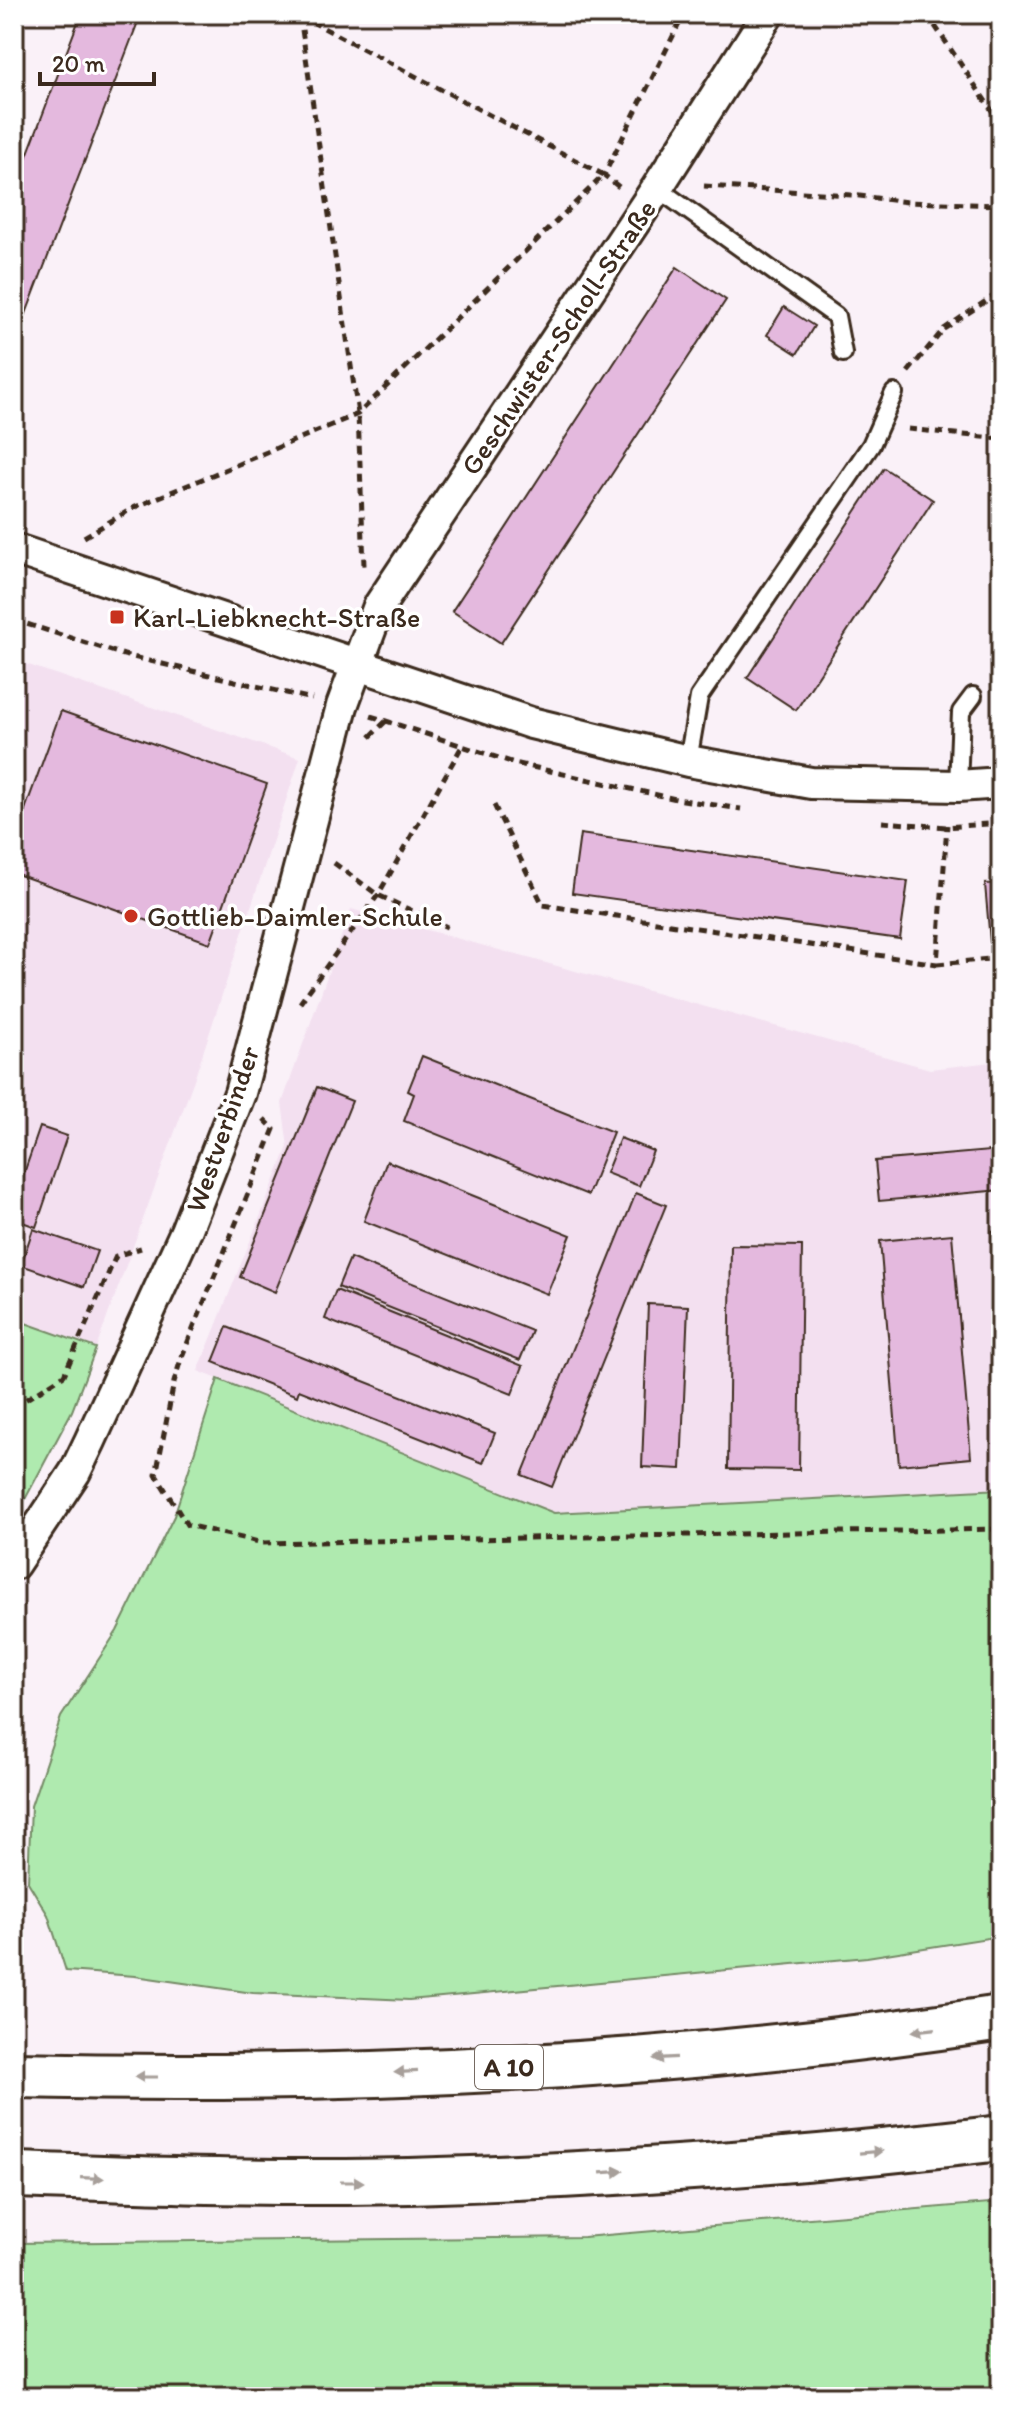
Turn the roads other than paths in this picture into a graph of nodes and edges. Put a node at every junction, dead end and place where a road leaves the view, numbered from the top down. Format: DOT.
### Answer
graph roads {
  1 [pos="768,14"];
  2 [pos="657,188"];
  3 [pos="843,353"];
  4 [pos="894,393"];
  5 [pos="14,549"];
  6 [pos="358,665"];
  7 [pos="973,696"];
  8 [pos="688,761"];
  9 [pos="1001,783"];
  10 [pos="958,786"];
  11 [pos="14,1564"];
  12 [pos="1001,2018"];
  13 [pos="14,2075"];
  14 [pos="1001,2138"];
  15 [pos="14,2175"];
  1 -- 2 [label="street, Geschwister-Scholl-Straße"];
  2 -- 3 [label="lane"];
  2 -- 6 [label="street, Geschwister-Scholl-Straße"];
  4 -- 8 [label="lane"];
  5 -- 6 [label="street"];
  6 -- 8 [label="street"];
  6 -- 11 [label="street, Westverbinder"];
  7 -- 10 [label="lane"];
  8 -- 10 [label="street"];
  9 -- 10 [label="street"];
  12 -- 13 [label="highway, A 10, one-way"];
  15 -- 14 [label="highway, one-way"];
}
